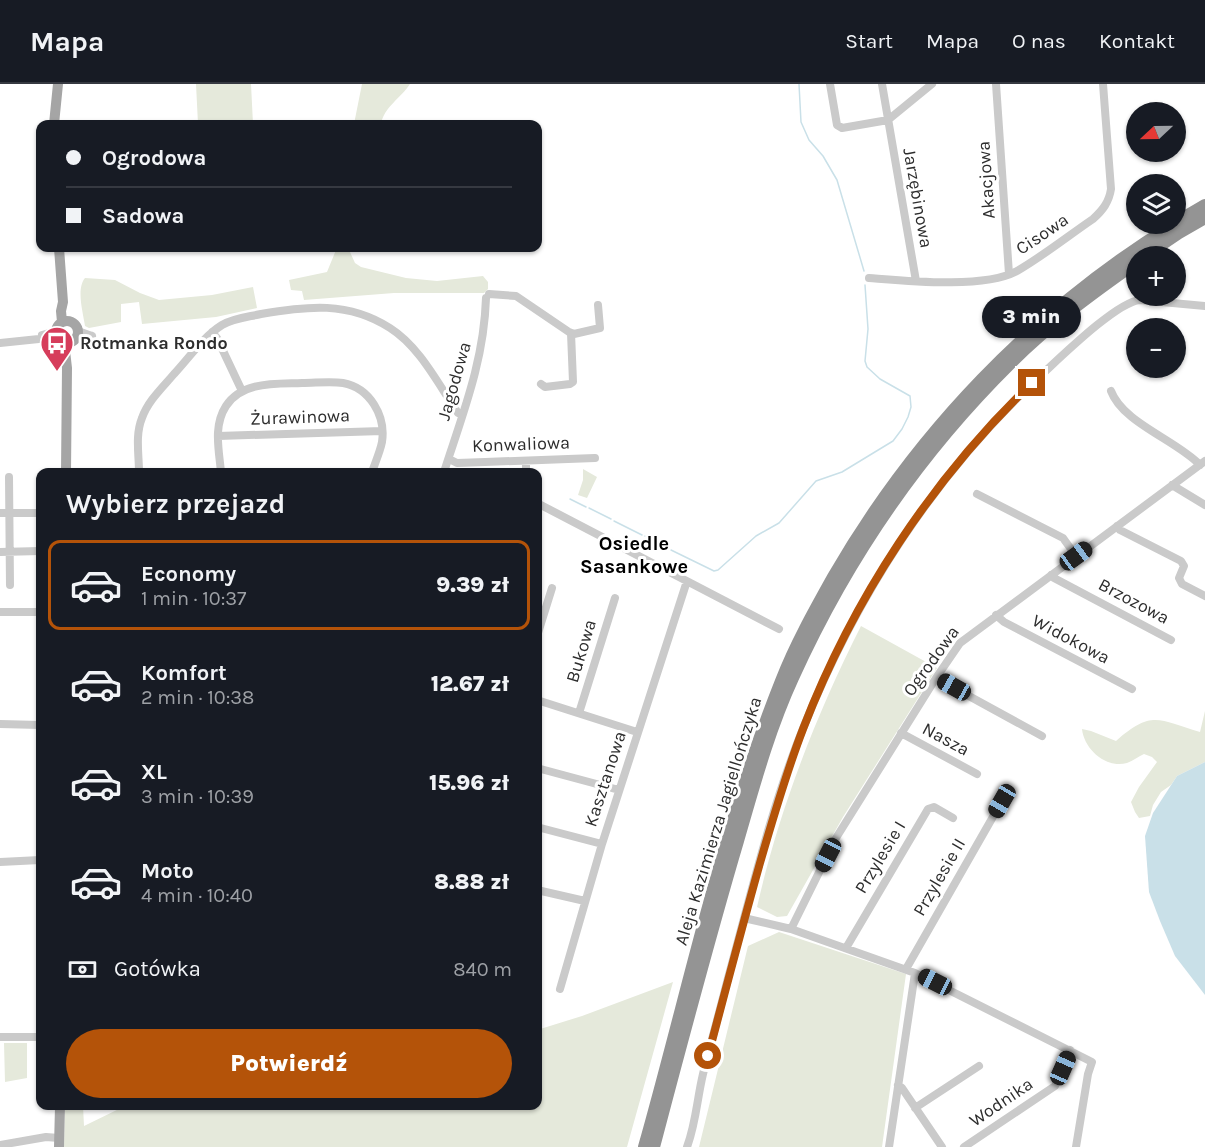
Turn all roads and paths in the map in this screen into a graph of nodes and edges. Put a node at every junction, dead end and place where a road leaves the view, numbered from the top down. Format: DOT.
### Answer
graph roads {
  1 [pos="58,84"];
  2 [pos="830,84"];
  3 [pos="882,84"];
  4 [pos="932,84"];
  5 [pos="996,84"];
  6 [pos="1103,84"];
  7 [pos="54,120"];
  8 [pos="888,120"];
  9 [pos="1205,205"];
  10 [pos="1186,216"];
  11 [pos="1205,218"];
  12 [pos="1159,234"];
  13 [pos="1160,246"];
  14 [pos="59,252"];
  15 [pos="1126,270"];
  16 [pos="1009,274"];
  17 [pos="869,278"];
  18 [pos="916,281"];
  19 [pos="598,305"];
  20 [pos="1205,306"];
  21 [pos="212,332"];
  22 [pos="67,333"];
  23 [pos="571,333"];
  24 [pos="0,343"];
  25 [pos="541,384"];
  26 [pos="242,391"];
  27 [pos="1111,391"];
  28 [pos="463,414"];
  29 [pos="382,431"];
  30 [pos="218,436"];
  31 [pos="595,458"];
  32 [pos="449,459"];
  33 [pos="526,461"];
  34 [pos="1202,463"];
  35 [pos="66,468"];
  36 [pos="139,468"];
  37 [pos="220,468"];
  38 [pos="373,468"];
  39 [pos="446,468"];
  40 [pos="526,468"];
  41 [pos="9,477"];
  42 [pos="1172,485"];
  43 [pos="977,494"];
  44 [pos="1205,505"];
  45 [pos="542,506"];
  46 [pos="5,513"];
  47 [pos="36,513"];
  48 [pos="1117,526"];
  49 [pos="5,551"];
  50 [pos="36,551"];
  51 [pos="1076,556"];
  52 [pos="1051,574"];
  53 [pos="687,581"];
  54 [pos="10,585"];
  55 [pos="552,588"];
  56 [pos="1205,596"];
  57 [pos="615,598"];
  58 [pos="0,612"];
  59 [pos="36,612"];
  60 [pos="996,615"];
  61 [pos="542,620"];
  62 [pos="779,629"];
  63 [pos="1172,640"];
  64 [pos="936,678"];
  65 [pos="1132,689"];
  66 [pos="542,702"];
  67 [pos="579,713"];
  68 [pos="0,724"];
  69 [pos="36,725"];
  70 [pos="637,732"];
  71 [pos="901,733"];
  72 [pos="1042,736"];
  73 [pos="542,769"];
  74 [pos="977,774"];
  75 [pos="619,790"];
  76 [pos="1002,801"];
  77 [pos="953,818"];
  78 [pos="542,828"];
  79 [pos="602,844"];
  80 [pos="36,860"];
  81 [pos="0,862"];
  82 [pos="542,891"];
  83 [pos="585,901"];
  84 [pos="744,918"];
  85 [pos="791,929"];
  86 [pos="846,948"];
  87 [pos="906,969"];
  88 [pos="915,973"];
  89 [pos="560,989"];
  90 [pos="0,1037"];
  91 [pos="36,1037"];
  92 [pos="1071,1050"];
  93 [pos="979,1066"];
  94 [pos="898,1085"];
  95 [pos="915,1108"];
  96 [pos="60,1110"];
  97 [pos="59,1142"];
  98 [pos="0,1145"];
  99 [pos="644,1147"];
  100 [pos="654,1147"];
  101 [pos="687,1147"];
  102 [pos="889,1147"];
  103 [pos="942,1147"];
  104 [pos="964,1147"];
  105 [pos="1076,1147"];
  1 -- 7 [label="main road"];
  2 -- 8 [label="street"];
  3 -- 8 [label="street, Jarzębinowa"];
  4 -- 8 [label="street"];
  5 -- 16 [label="street, Akacjowa"];
  6 -- 16 [label="street, Cisowa"];
  8 -- 18 [label="street, Jarzębinowa"];
  9 -- 10 [label="highway, Aleja Kazimierza Jagiellończyka"];
  11 -- 13 [label="highway"];
  12 -- 99 [label="highway, Aleja Kazimierza Jagiellończyka"];
  14 -- 22 [label="main road"];
  15 -- 100 [label="highway, Aleja Kazimierza Jagiellończyka"];
  16 -- 18 [label="street, Cisowa"];
  17 -- 18 [label="street, Cisowa"];
  19 -- 23 [label="street"];
  20 -- 84 [label="street"];
  21 -- 26 [label="street"];
  21 -- 28 [label="street"];
  21 -- 36 [label="street"];
  22 -- 24 [label="street"];
  22 -- 35 [label="main road"];
  23 -- 25 [label="street"];
  23 -- 28 [label="street, Jagodowa"];
  26 -- 29 [label="street"];
  26 -- 30 [label="street"];
  27 -- 34 [label="street"];
  28 -- 32 [label="street, Jagodowa"];
  29 -- 30 [label="street, Żurawinowa"];
  29 -- 38 [label="street"];
  30 -- 37 [label="street"];
  31 -- 33 [label="street, Konwaliowa"];
  32 -- 33 [label="street, Konwaliowa"];
  32 -- 39 [label="street, Jagodowa"];
  33 -- 40 [label="street"];
  34 -- 42 [label="street, Ogrodowa"];
  41 -- 46 [label="street"];
  42 -- 44 [label="street"];
  42 -- 48 [label="street, Ogrodowa"];
  43 -- 51 [label="street"];
  45 -- 53 [label="street"];
  46 -- 47 [label="street"];
  46 -- 49 [label="street"];
  48 -- 51 [label="street, Ogrodowa"];
  48 -- 56 [label="street"];
  49 -- 50 [label="street"];
  49 -- 54 [label="street"];
  51 -- 52 [label="street, Ogrodowa"];
  52 -- 60 [label="street, Ogrodowa"];
  52 -- 63 [label="street, Brzozowa"];
  53 -- 62 [label="street"];
  53 -- 70 [label="street, Kasztanowa"];
  55 -- 61 [label="street"];
  57 -- 67 [label="street, Bukowa"];
  58 -- 59 [label="street"];
  60 -- 64 [label="street, Ogrodowa"];
  60 -- 65 [label="street, Widokowa"];
  64 -- 71 [label="street, Ogrodowa"];
  64 -- 72 [label="street"];
  66 -- 67 [label="street"];
  67 -- 70 [label="street"];
  68 -- 69 [label="street"];
  70 -- 75 [label="street, Kasztanowa"];
  71 -- 74 [label="street, Nasza"];
  71 -- 85 [label="street, Ogrodowa"];
  73 -- 75 [label="street"];
  75 -- 79 [label="street, Kasztanowa"];
  76 -- 87 [label="street, Przylesie II"];
  77 -- 86 [label="street, Przylesie I"];
  78 -- 79 [label="street"];
  79 -- 83 [label="street, Kasztanowa"];
  80 -- 81 [label="street"];
  82 -- 83 [label="street"];
  83 -- 89 [label="street, Kasztanowa"];
  84 -- 85 [label="street"];
  84 -- 101 [label="street"];
  85 -- 86 [label="street"];
  86 -- 87 [label="street"];
  87 -- 88 [label="street"];
  88 -- 92 [label="street"];
  88 -- 94 [label="street"];
  90 -- 91 [label="street"];
  92 -- 104 [label="street, Wodnika"];
  92 -- 105 [label="street"];
  93 -- 95 [label="street"];
  94 -- 95 [label="street"];
  94 -- 102 [label="street"];
  95 -- 103 [label="street"];
  96 -- 97 [label="main road"];
  97 -- 98 [label="street"];
}
